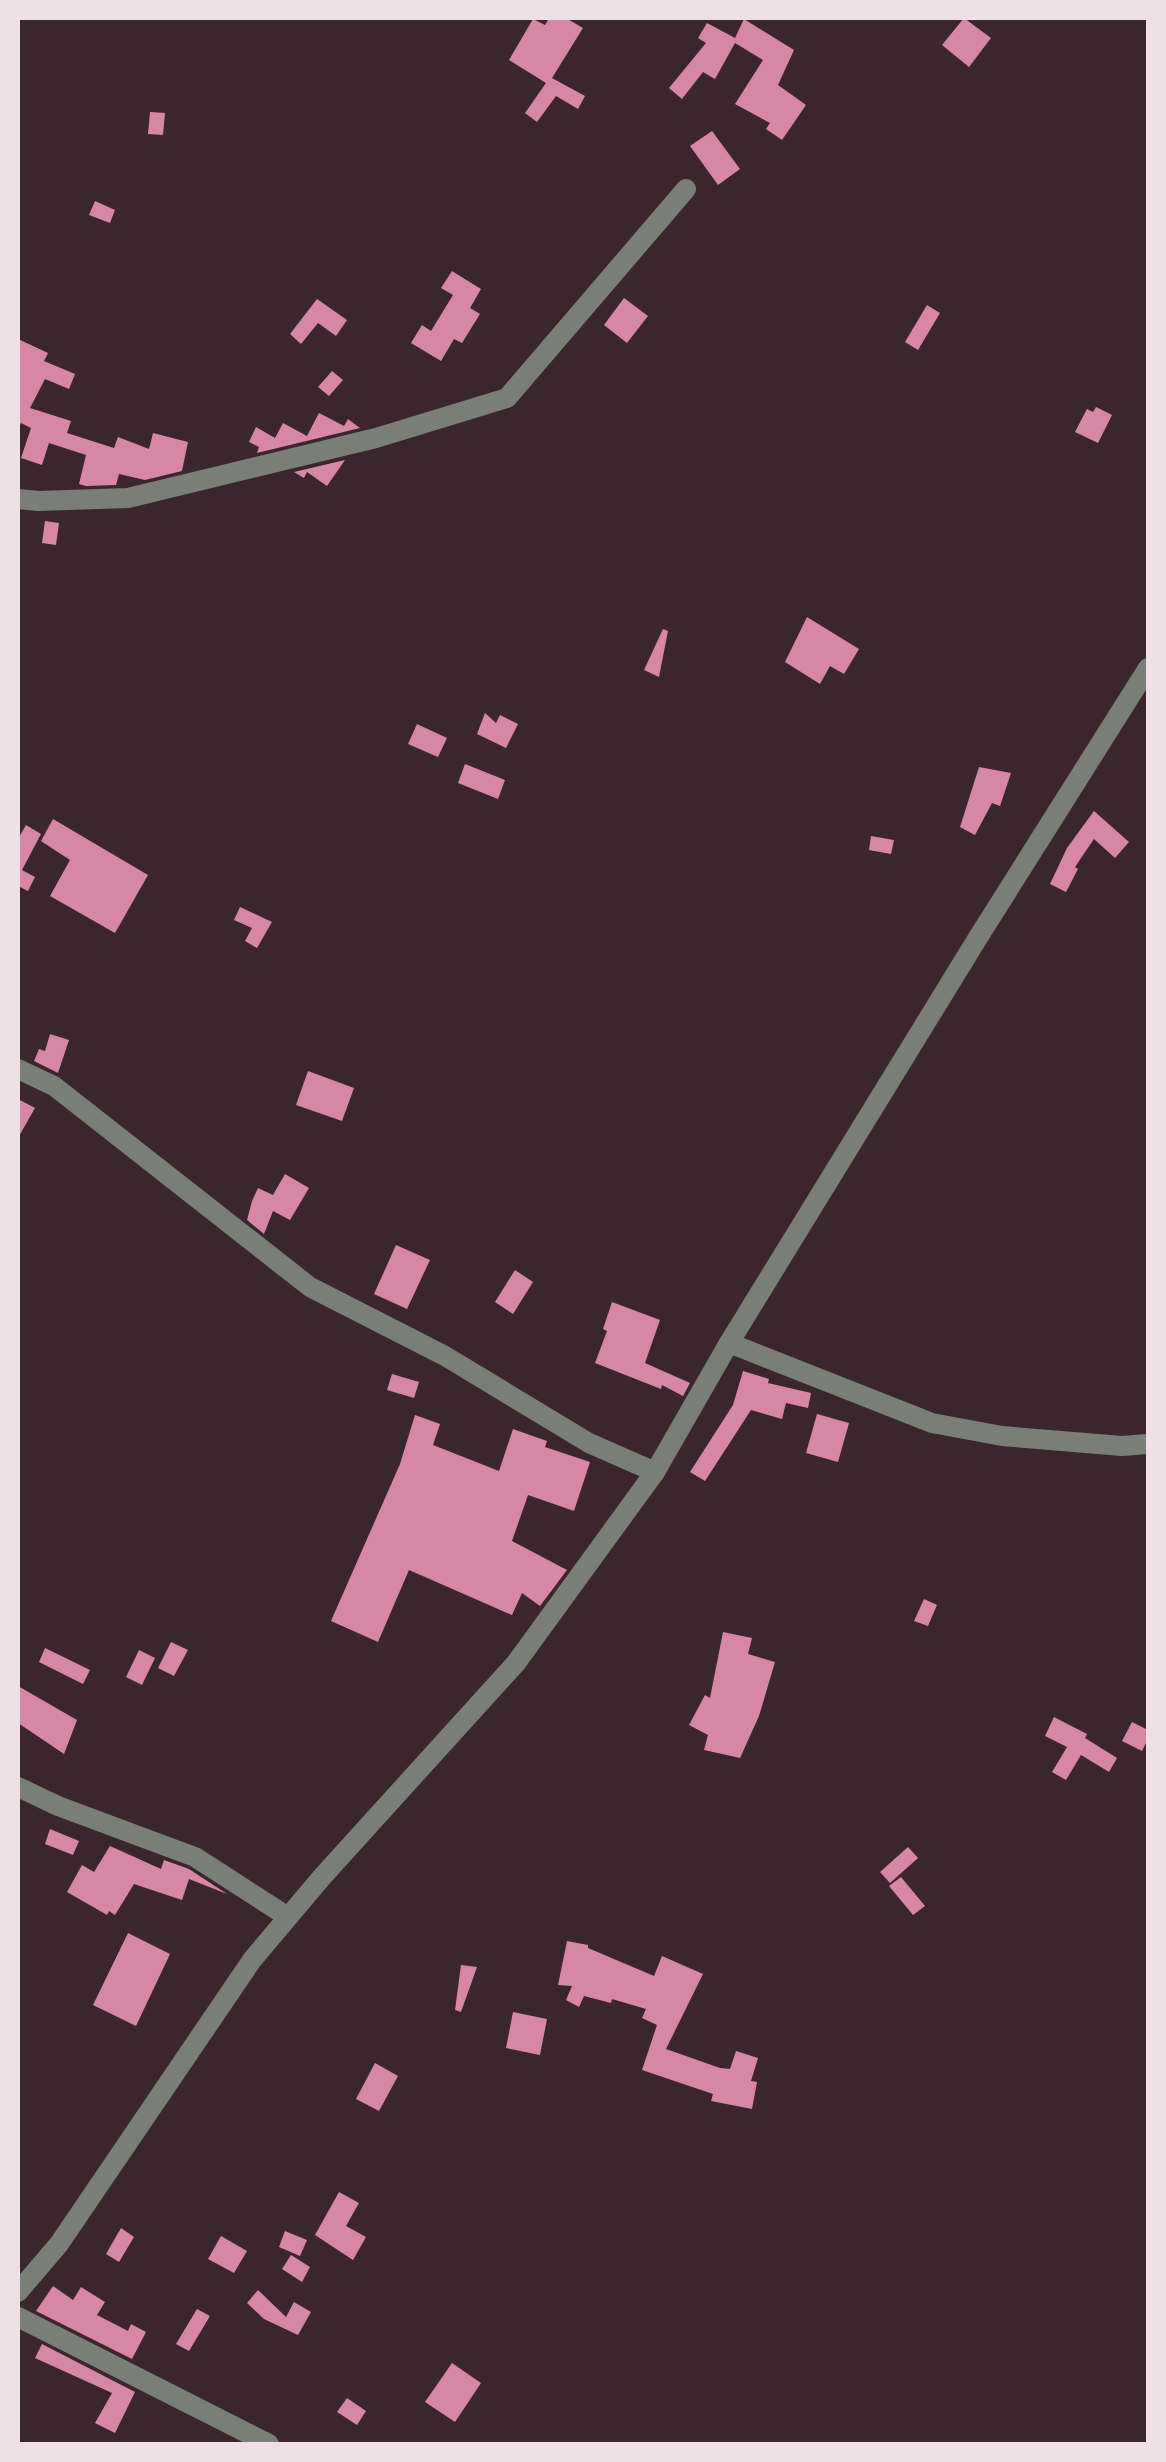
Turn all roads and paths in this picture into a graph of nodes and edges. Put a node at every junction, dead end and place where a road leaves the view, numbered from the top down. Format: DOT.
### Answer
graph roads {
  1 [pos="686,189"];
  2 [pos="18,498"];
  3 [pos="1148,668"];
  4 [pos="18,1069"];
  5 [pos="729,1343"];
  6 [pos="1148,1444"];
  7 [pos="654,1472"];
  8 [pos="18,1786"];
  9 [pos="288,1918"];
  10 [pos="18,2292"];
  11 [pos="18,2318"];
  12 [pos="269,2444"];
  1 -- 2 [label="street"];
  3 -- 5 [label="street"];
  4 -- 7 [label="street"];
  5 -- 6 [label="street"];
  5 -- 7 [label="street"];
  7 -- 9 [label="street"];
  8 -- 9 [label="street"];
  9 -- 10 [label="street"];
  11 -- 12 [label="street"];
}
